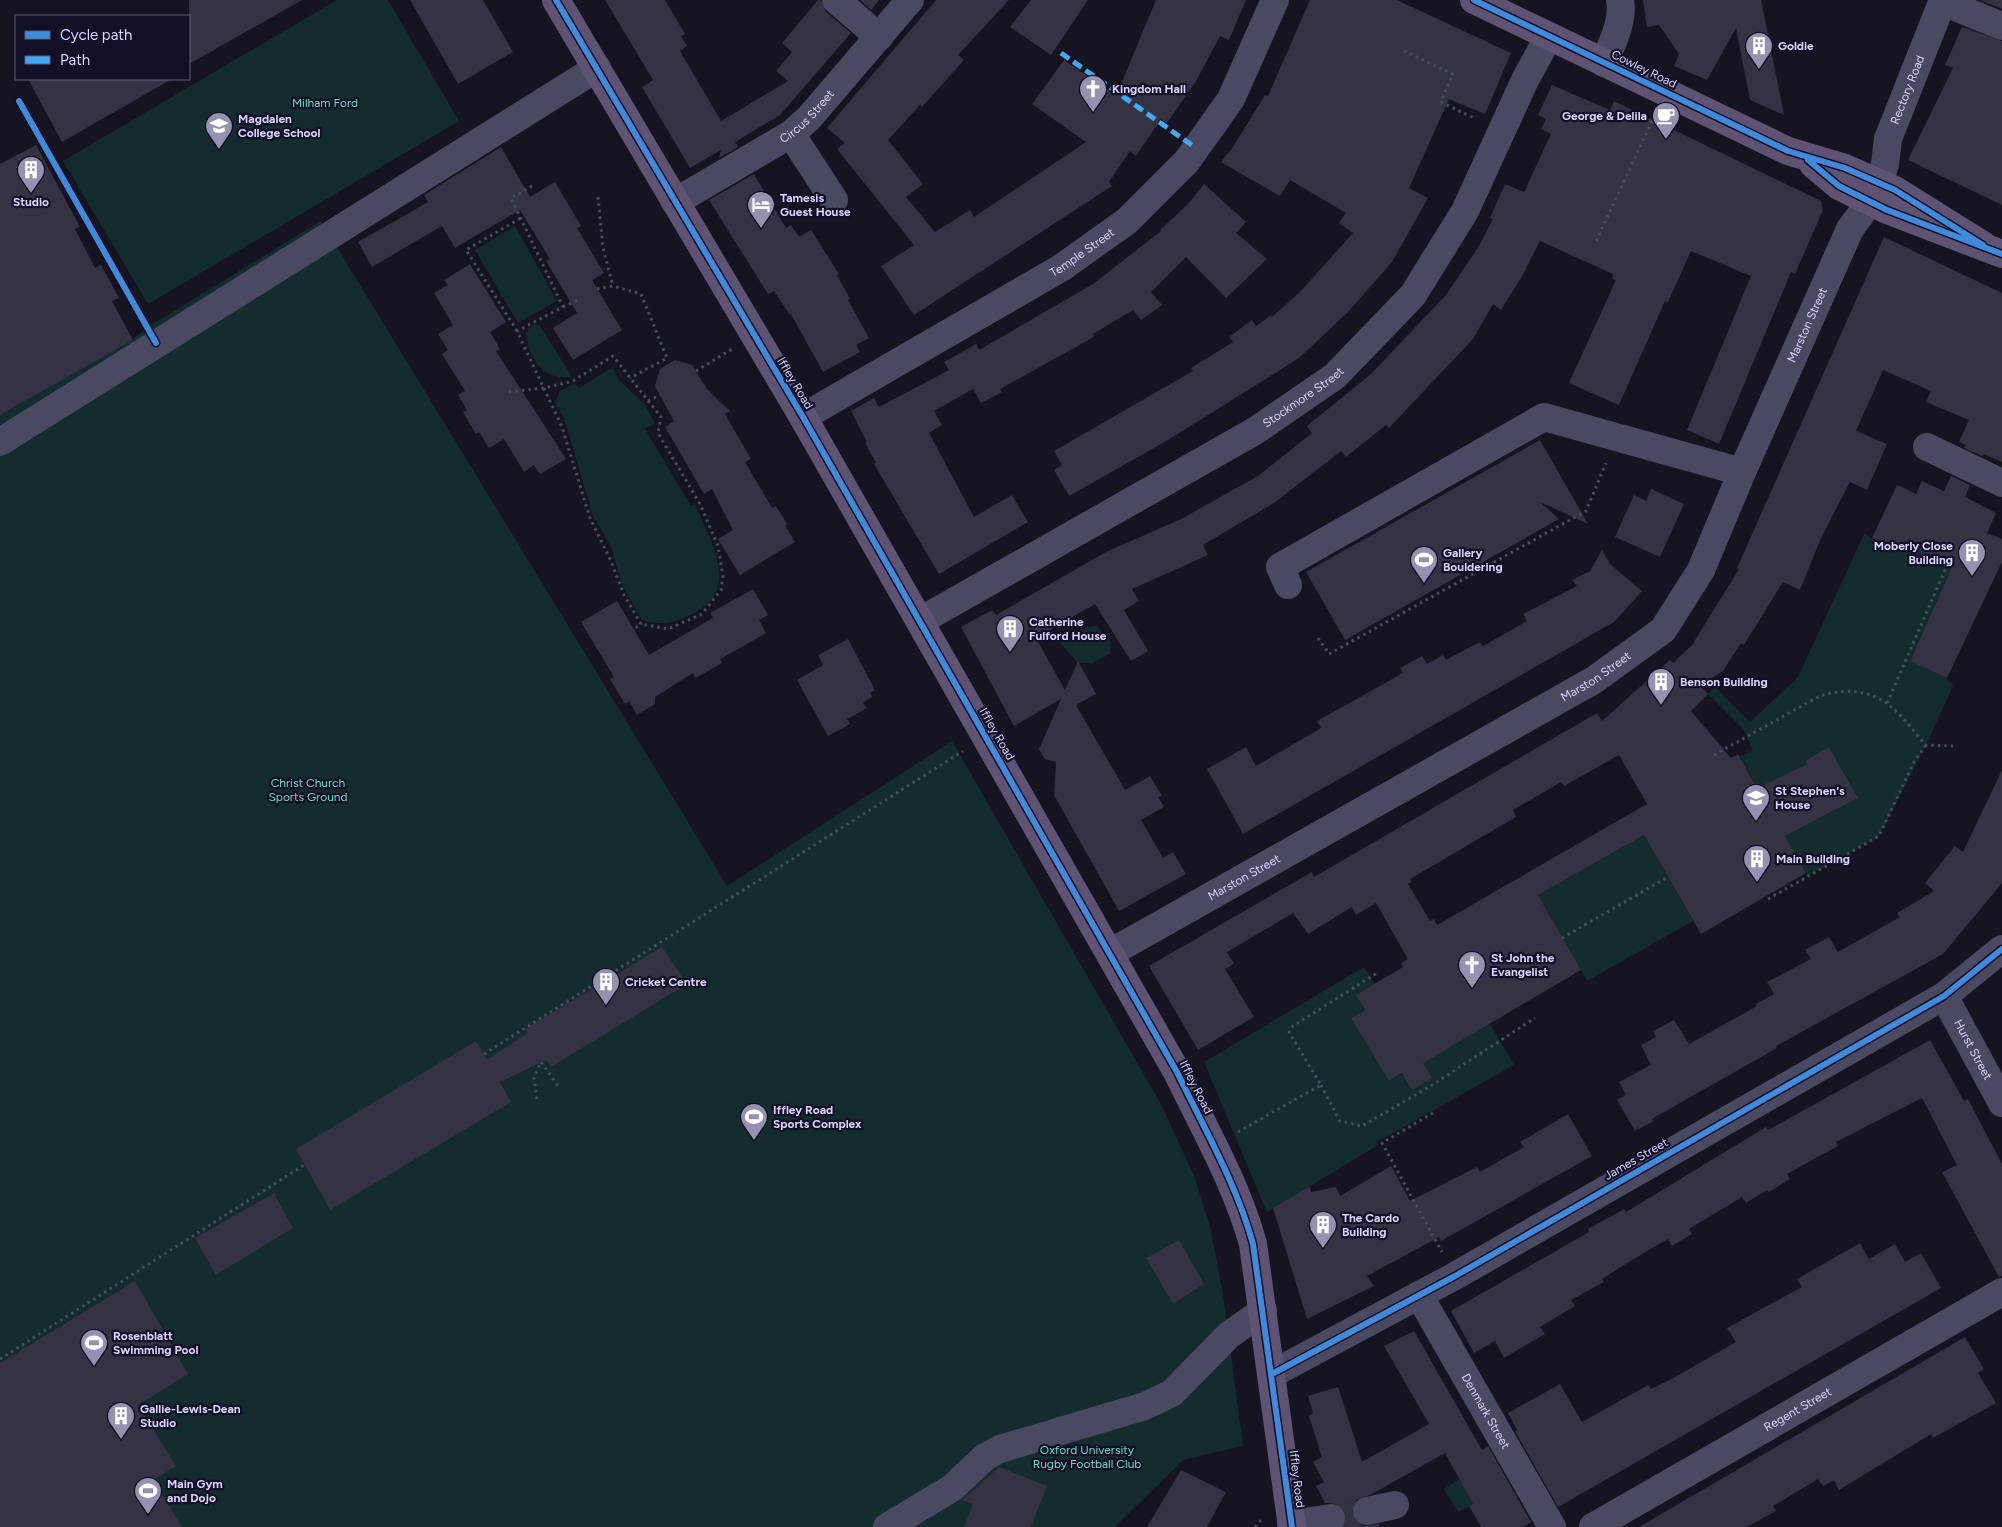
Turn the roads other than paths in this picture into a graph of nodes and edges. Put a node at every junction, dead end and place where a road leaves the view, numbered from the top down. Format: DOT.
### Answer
graph roads {
  1 [pos="556,0"];
  2 [pos="836,0"];
  3 [pos="910,0"];
  4 [pos="1275,0"];
  5 [pos="1474,0"];
  6 [pos="1620,0"];
  7 [pos="1943,1"];
  8 [pos="2002,26"];
  9 [pos="1549,36"];
  10 [pos="879,37"];
  11 [pos="1604,63"];
  12 [pos="597,68"];
  13 [pos="791,134"];
  14 [pos="1874,192"];
  15 [pos="834,200"];
  16 [pos="675,202"];
  17 [pos="1992,250"];
  18 [pos="803,417"];
  19 [pos="0,442"];
  20 [pos="1927,447"];
  21 [pos="1742,472"];
  22 [pos="2002,483"];
  23 [pos="1288,585"];
  24 [pos="920,621"];
  25 [pos="2002,949"];
  26 [pos="1110,953"];
  27 [pos="1944,996"];
  28 [pos="2002,1103"];
  29 [pos="2002,1292"];
  30 [pos="1419,1295"];
  31 [pos="1263,1311"];
  32 [pos="1272,1374"];
  33 [pos="1395,1505"];
  34 [pos="1366,1511"];
  35 [pos="1331,1518"];
  36 [pos="1292,1526"];
  37 [pos="887,1527"];
  38 [pos="1552,1527"];
  39 [pos="1593,1527"];
  1 -- 12 [label="main road, Iffley Road"];
  2 -- 10 [label="street"];
  3 -- 10 [label="street, Circus Street"];
  4 -- 18 [label="street, Temple Street"];
  5 -- 9 [label="main road, Cowley Road"];
  6 -- 11 [label="street"];
  7 -- 8 [label="street"];
  7 -- 14 [label="street, Rectory Road"];
  9 -- 11 [label="main road, Cowley Road"];
  9 -- 24 [label="street, Stockmore Street"];
  10 -- 13 [label="street, Circus Street"];
  11 -- 14 [label="main road, Cowley Road"];
  12 -- 16 [label="main road, Iffley Road"];
  12 -- 19 [label="street"];
  13 -- 15 [label="street"];
  13 -- 16 [label="street, Circus Street"];
  14 -- 17 [label="main road, Cowley Road"];
  14 -- 21 [label="street, Marston Street"];
  16 -- 18 [label="main road, Iffley Road"];
  18 -- 24 [label="main road, Iffley Road"];
  20 -- 22 [label="street"];
  21 -- 23 [label="street"];
  21 -- 26 [label="street, Marston Street"];
  24 -- 26 [label="main road, Iffley Road"];
  25 -- 27 [label="street, James Street"];
  26 -- 31 [label="main road, Iffley Road"];
  27 -- 28 [label="street, Hurst Street"];
  27 -- 30 [label="street, James Street"];
  29 -- 39 [label="street, Regent Street"];
  30 -- 32 [label="street, James Street"];
  30 -- 38 [label="street, Denmark Street"];
  31 -- 32 [label="main road, Iffley Road"];
  31 -- 37 [label="street"];
  32 -- 36 [label="main road, Iffley Road"];
  33 -- 34 [label="street"];
  35 -- 36 [label="street"];
}
